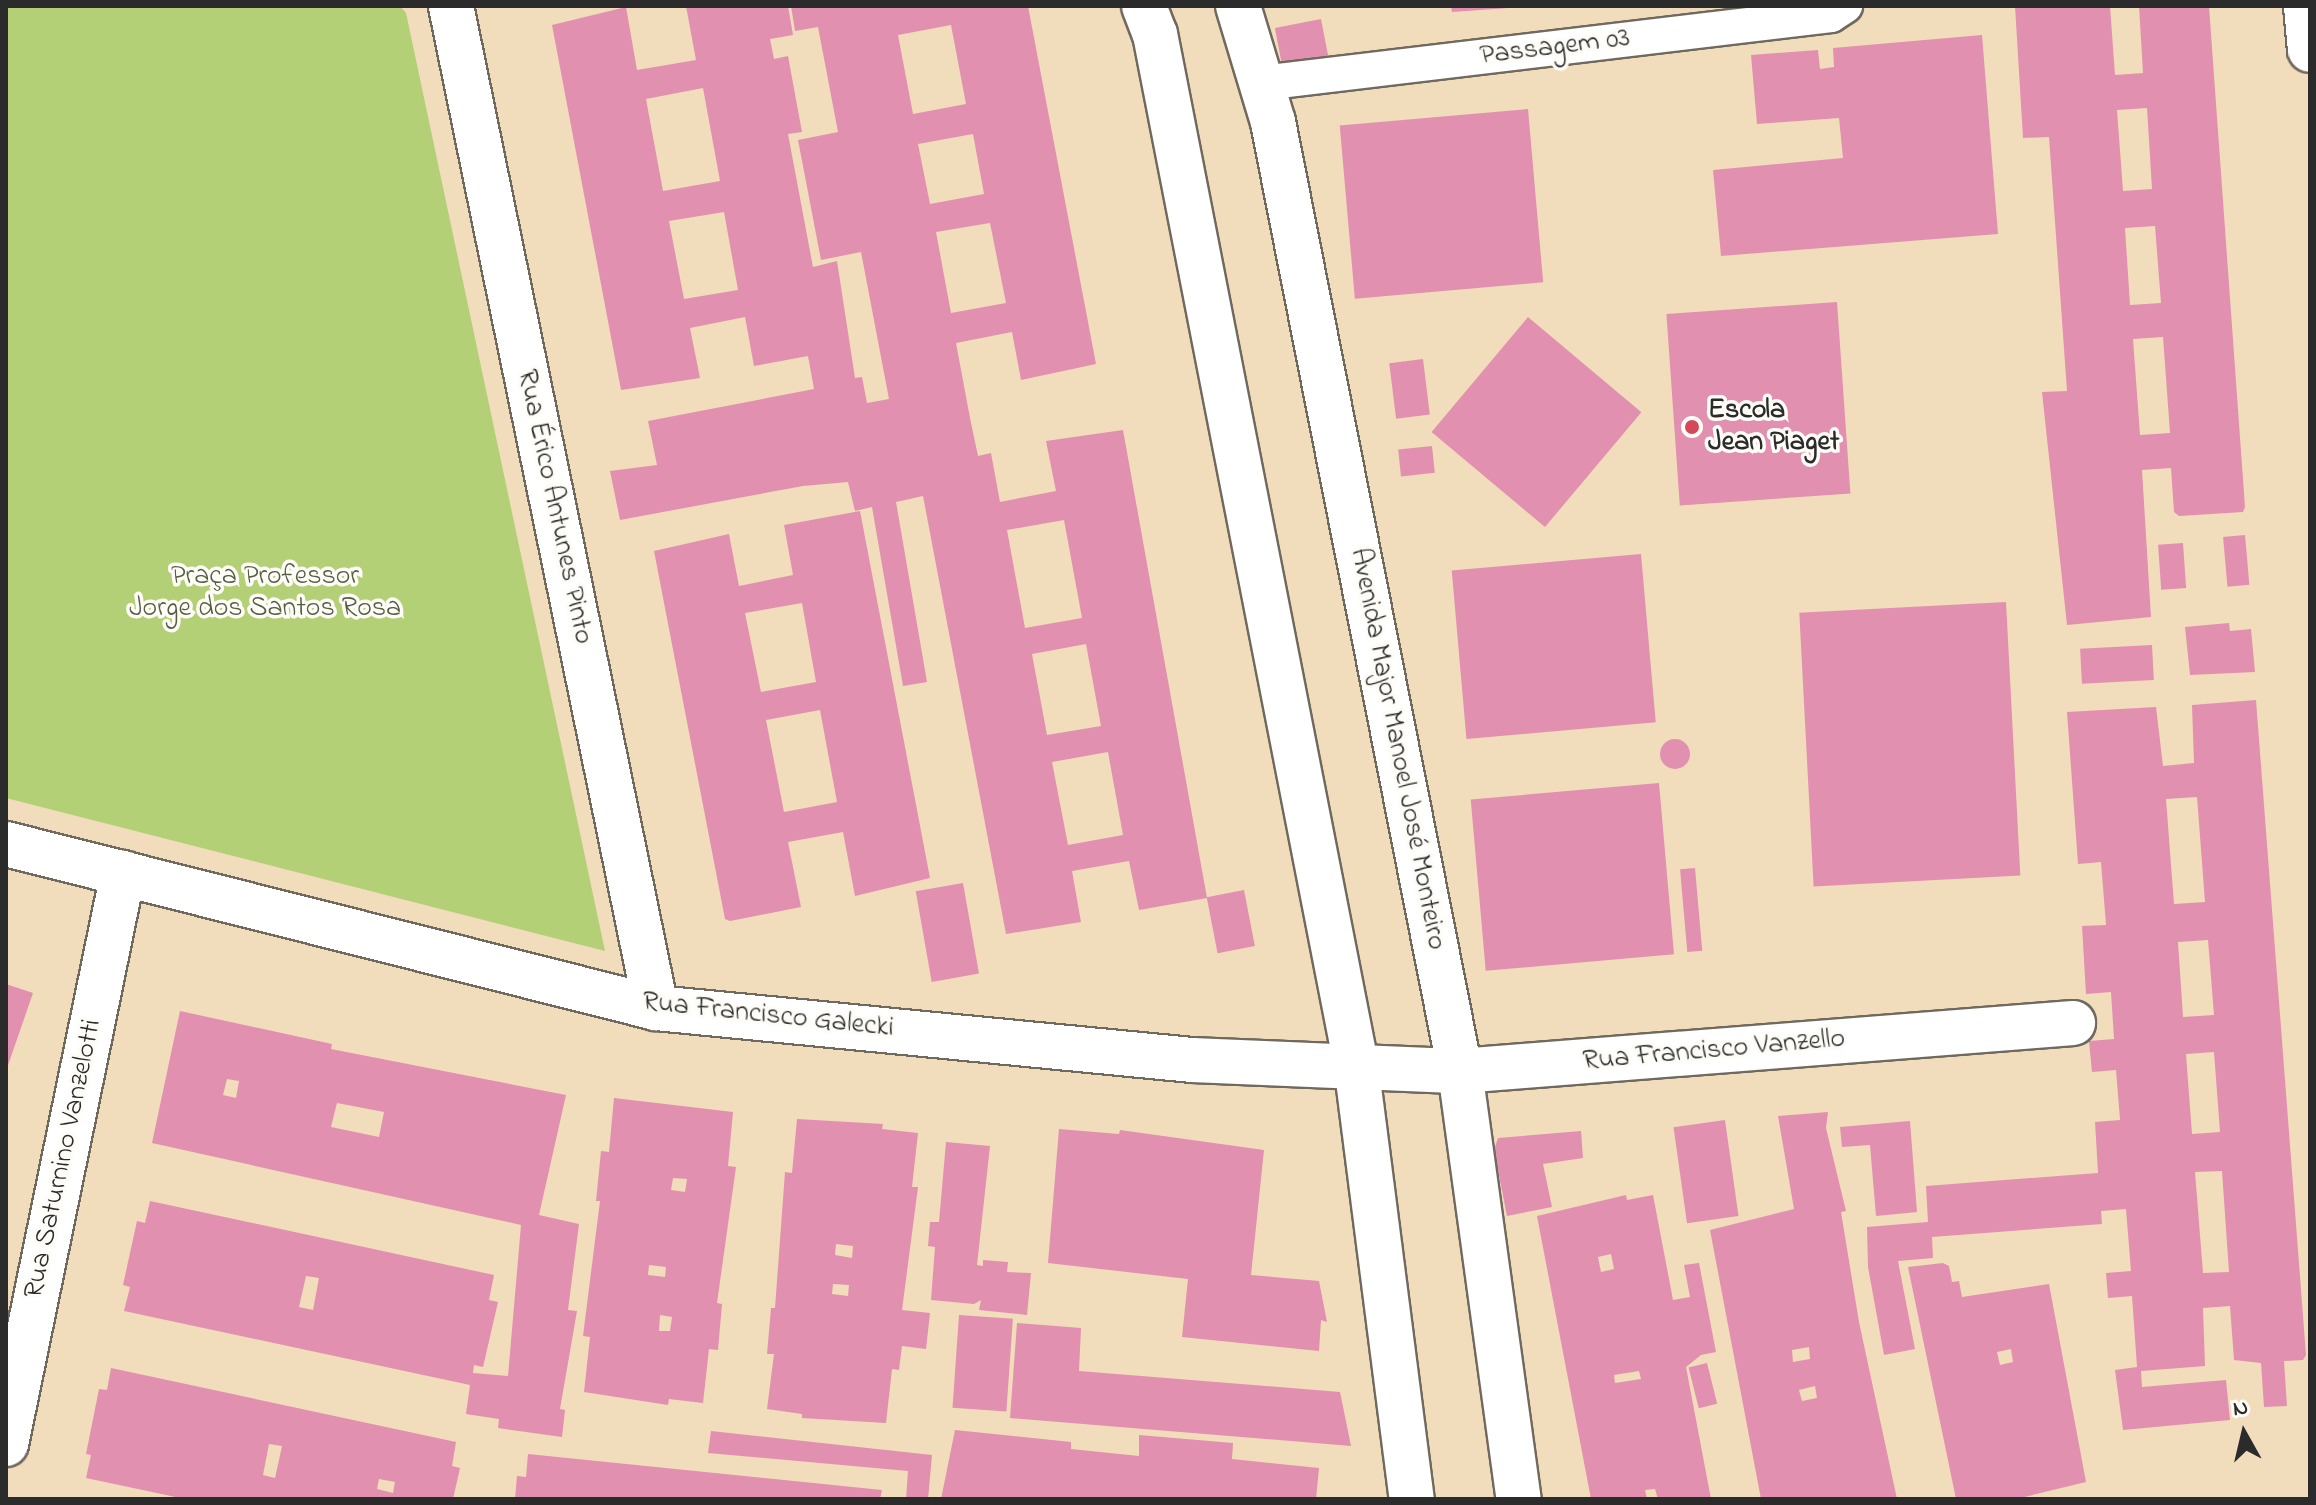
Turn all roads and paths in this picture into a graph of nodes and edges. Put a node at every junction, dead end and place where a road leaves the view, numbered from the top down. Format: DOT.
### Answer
graph roads {
  1 [pos="451,6"];
  2 [pos="1144,6"];
  3 [pos="1238,6"];
  4 [pos="1845,6"];
  5 [pos="2306,6"];
  6 [pos="2310,50"];
  7 [pos="1262,83"];
  8 [pos="6,844"];
  9 [pos="123,873"];
  10 [pos="656,1008"];
  11 [pos="2073,1023"];
  12 [pos="1356,1064"];
  13 [pos="1460,1071"];
  14 [pos="6,1444"];
  15 [pos="1412,1499"];
  16 [pos="1519,1499"];
  1 -- 10 [label="street, Rua Érico Antunes Pinto"];
  2 -- 12 [label="street"];
  3 -- 7 [label="street, Avenida Major Manoel José Monteiro"];
  4 -- 7 [label="lane, Passagem 03"];
  5 -- 6 [label="street"];
  7 -- 13 [label="street, Avenida Major Manoel José Monteiro"];
  8 -- 9 [label="street, Rua Francisco Galecki"];
  9 -- 10 [label="street, Rua Francisco Galecki"];
  9 -- 14 [label="street, Rua Saturnino Vanzelotti"];
  10 -- 12 [label="street, Rua Francisco Galecki"];
  11 -- 13 [label="street, Rua Francisco Vanzello"];
  12 -- 13 [label="street, Rua Francisco Vanzello"];
  12 -- 15 [label="street"];
  13 -- 16 [label="street, Avenida Major Manoel José Monteiro"];
}
